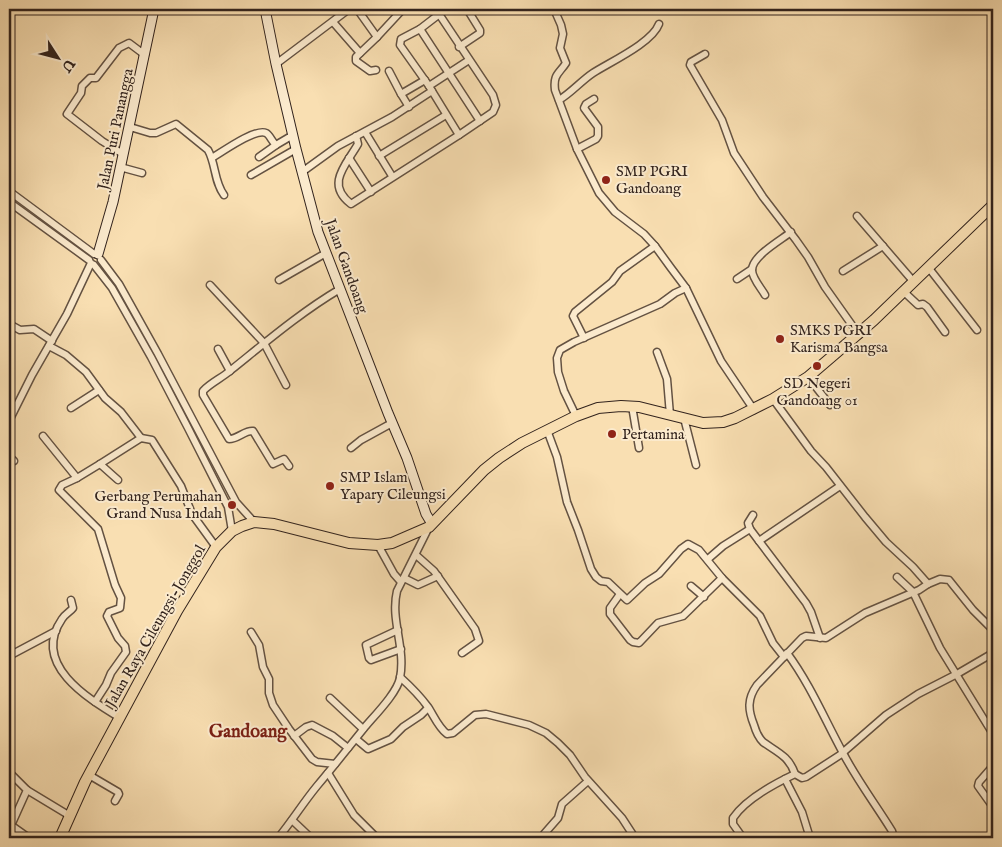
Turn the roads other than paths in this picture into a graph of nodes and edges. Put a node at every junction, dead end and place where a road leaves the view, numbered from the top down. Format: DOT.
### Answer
graph roads {
  1 [pos="154,9"];
  2 [pos="265,9"];
  3 [pos="349,9"];
  4 [pos="357,9"];
  5 [pos="403,9"];
  6 [pos="446,9"];
  7 [pos="467,9"];
  8 [pos="554,9"];
  9 [pos="439,14"];
  10 [pos="333,22"];
  11 [pos="659,24"];
  12 [pos="420,29"];
  13 [pos="377,37"];
  14 [pos="459,47"];
  15 [pos="360,52"];
  16 [pos="705,54"];
  17 [pos="145,55"];
  18 [pos="469,60"];
  19 [pos="276,64"];
  20 [pos="376,70"];
  21 [pos="389,71"];
  22 [pos="448,74"];
  23 [pos="429,86"];
  24 [pos="401,94"];
  25 [pos="594,99"];
  26 [pos="559,100"];
  27 [pos="409,106"];
  28 [pos="446,115"];
  29 [pos="480,121"];
  30 [pos="130,127"];
  31 [pos="365,132"];
  32 [pos="459,134"];
  33 [pos="294,135"];
  34 [pos="357,139"];
  35 [pos="369,141"];
  36 [pos="276,145"];
  37 [pos="296,149"];
  38 [pos="577,149"];
  39 [pos="123,154"];
  40 [pos="379,156"];
  41 [pos="259,157"];
  42 [pos="212,158"];
  43 [pos="349,158"];
  44 [pos="120,167"];
  45 [pos="302,172"];
  46 [pos="142,173"];
  47 [pos="251,176"];
  48 [pos="392,176"];
  49 [pos="9,191"];
  50 [pos="371,192"];
  51 [pos="224,196"];
  52 [pos="9,202"];
  53 [pos="993,205"];
  54 [pos="857,216"];
  55 [pos="791,232"];
  56 [pos="655,246"];
  57 [pos="883,246"];
  58 [pos="326,252"];
  59 [pos="98,256"];
  60 [pos="91,263"];
  61 [pos="928,268"];
  62 [pos="752,269"];
  63 [pos="843,272"];
  64 [pos="737,279"];
  65 [pos="279,280"];
  66 [pos="913,281"];
  67 [pos="210,285"];
  68 [pos="686,288"];
  69 [pos="340,289"];
  70 [pos="904,291"];
  71 [pos="765,295"];
  72 [pos="9,324"];
  73 [pos="977,330"];
  74 [pos="945,332"];
  75 [pos="858,335"];
  76 [pos="584,338"];
  77 [pos="50,343"];
  78 [pos="264,343"];
  79 [pos="218,349"];
  80 [pos="658,352"];
  81 [pos="158,354"];
  82 [pos="151,357"];
  83 [pos="230,371"];
  84 [pos="808,377"];
  85 [pos="286,385"];
  86 [pos="99,390"];
  87 [pos="773,399"];
  88 [pos="830,405"];
  89 [pos="632,406"];
  90 [pos="71,408"];
  91 [pos="754,410"];
  92 [pos="670,415"];
  93 [pos="576,416"];
  94 [pos="684,418"];
  95 [pos="9,421"];
  96 [pos="392,423"];
  97 [pos="191,426"];
  98 [pos="547,430"];
  99 [pos="43,436"];
  100 [pos="142,438"];
  101 [pos="351,448"];
  102 [pos="639,448"];
  103 [pos="100,464"];
  104 [pos="696,465"];
  105 [pos="289,466"];
  106 [pos="77,478"];
  107 [pos="118,480"];
  108 [pos="840,486"];
  109 [pos="242,510"];
  110 [pos="753,515"];
  111 [pos="230,517"];
  112 [pos="254,522"];
  113 [pos="430,525"];
  114 [pos="750,529"];
  115 [pos="232,531"];
  116 [pos="759,541"];
  117 [pos="378,545"];
  118 [pos="216,547"];
  119 [pos="416,555"];
  120 [pos="708,559"];
  121 [pos="438,576"];
  122 [pos="897,577"];
  123 [pos="722,578"];
  124 [pos="403,580"];
  125 [pos="928,584"];
  126 [pos="692,586"];
  127 [pos="913,592"];
  128 [pos="620,594"];
  129 [pos="704,597"];
  130 [pos="71,600"];
  131 [pos="398,630"];
  132 [pos="993,630"];
  133 [pos="56,631"];
  134 [pos="251,632"];
  135 [pos="820,638"];
  136 [pos="401,649"];
  137 [pos="993,652"];
  138 [pos="462,653"];
  139 [pos="786,655"];
  140 [pos="9,656"];
  141 [pos="957,674"];
  142 [pos="400,677"];
  143 [pos="330,698"];
  144 [pos="95,702"];
  145 [pos="428,708"];
  146 [pos="120,718"];
  147 [pos="363,729"];
  148 [pos="993,734"];
  149 [pos="294,736"];
  150 [pos="356,739"];
  151 [pos="348,748"];
  152 [pos="842,753"];
  153 [pos="335,764"];
  154 [pos="993,766"];
  155 [pos="9,772"];
  156 [pos="328,773"];
  157 [pos="796,774"];
  158 [pos="89,775"];
  159 [pos="786,779"];
  160 [pos="588,781"];
  161 [pos="27,790"];
  162 [pos="115,801"];
  163 [pos="993,807"];
  164 [pos="70,816"];
  165 [pos="292,820"];
  166 [pos="10,828"];
  167 [pos="544,834"];
  168 [pos="29,838"];
  169 [pos="60,838"];
  170 [pos="278,838"];
  171 [pos="311,838"];
  172 [pos="377,838"];
  173 [pos="635,838"];
  174 [pos="743,838"];
  175 [pos="810,838"];
  176 [pos="894,838"];
  1 -- 17 [label="street, Jalan Puri Panangga"];
  2 -- 19 [label="street, Jalan Gandoang"];
  3 -- 10 [label="street"];
  4 -- 13 [label="street"];
  5 -- 13 [label="street"];
  6 -- 9 [label="street"];
  7 -- 14 [label="street"];
  8 -- 26 [label="street"];
  9 -- 12 [label="street"];
  9 -- 14 [label="street"];
  10 -- 15 [label="street"];
  10 -- 19 [label="street"];
  11 -- 26 [label="street"];
  12 -- 22 [label="street"];
  12 -- 23 [label="street"];
  13 -- 15 [label="street"];
  14 -- 18 [label="street"];
  15 -- 20 [label="street"];
  16 -- 55 [label="street"];
  17 -- 30 [label="street, Jalan Puri Panangga"];
  17 -- 39 [label="street"];
  18 -- 22 [label="street"];
  18 -- 29 [label="street"];
  19 -- 33 [label="street, Jalan Gandoang"];
  21 -- 24 [label="street"];
  22 -- 23 [label="street"];
  22 -- 29 [label="street"];
  23 -- 24 [label="street"];
  23 -- 27 [label="street"];
  23 -- 28 [label="street"];
  24 -- 27 [label="street"];
  25 -- 38 [label="street"];
  26 -- 38 [label="street"];
  27 -- 31 [label="street"];
  28 -- 32 [label="street"];
  28 -- 40 [label="street"];
  29 -- 32 [label="street"];
  30 -- 39 [label="street, Jalan Puri Panangga"];
  30 -- 42 [label="street"];
  31 -- 34 [label="street"];
  31 -- 35 [label="street"];
  32 -- 48 [label="street"];
  33 -- 36 [label="street"];
  33 -- 37 [label="street, Jalan Gandoang"];
  34 -- 35 [label="street"];
  34 -- 43 [label="street"];
  34 -- 45 [label="street"];
  35 -- 40 [label="street"];
  36 -- 41 [label="street"];
  36 -- 42 [label="street"];
  37 -- 45 [label="street, Jalan Gandoang"];
  37 -- 47 [label="street"];
  38 -- 56 [label="street"];
  39 -- 44 [label="street, Jalan Puri Panangga"];
  40 -- 48 [label="street"];
  42 -- 51 [label="street"];
  43 -- 50 [label="street"];
  43 -- 50 [label="street"];
  44 -- 46 [label="street"];
  44 -- 59 [label="street, Jalan Puri Panangga"];
  45 -- 58 [label="street, Jalan Gandoang"];
  48 -- 50 [label="street"];
  49 -- 59 [label="street"];
  52 -- 60 [label="street"];
  53 -- 61 [label="main road, Jalan Raya Cileungsi-Jonggol"];
  54 -- 57 [label="street"];
  55 -- 62 [label="street"];
  55 -- 75 [label="street"];
  56 -- 68 [label="street"];
  56 -- 76 [label="street"];
  57 -- 63 [label="street"];
  57 -- 66 [label="street"];
  58 -- 65 [label="street"];
  58 -- 69 [label="street, Jalan Gandoang"];
  59 -- 60 [label="street"];
  59 -- 60 [label="street"];
  59 -- 81 [label="street"];
  60 -- 77 [label="street"];
  60 -- 82 [label="street"];
  61 -- 66 [label="main road, Jalan Raya Cileungsi-Jonggol"];
  61 -- 73 [label="street"];
  62 -- 64 [label="street"];
  62 -- 71 [label="street"];
  66 -- 70 [label="main road, Jalan Raya Cileungsi-Jonggol"];
  67 -- 78 [label="street"];
  68 -- 76 [label="street"];
  68 -- 91 [label="street"];
  69 -- 78 [label="street"];
  69 -- 96 [label="street, Jalan Gandoang"];
  70 -- 74 [label="street"];
  70 -- 75 [label="main road, Jalan Raya Cileungsi-Jonggol"];
  72 -- 77 [label="street"];
  75 -- 84 [label="main road, Jalan Raya Cileungsi-Jonggol"];
  76 -- 93 [label="street"];
  77 -- 86 [label="street"];
  77 -- 95 [label="street"];
  78 -- 83 [label="street"];
  78 -- 85 [label="street"];
  79 -- 83 [label="street"];
  80 -- 92 [label="street"];
  81 -- 82 [label="street"];
  81 -- 97 [label="street"];
  82 -- 97 [label="street"];
  83 -- 105 [label="street"];
  84 -- 87 [label="main road, Jalan Raya Cileungsi-Jonggol"];
  84 -- 88 [label="street"];
  86 -- 90 [label="street"];
  86 -- 100 [label="street"];
  87 -- 91 [label="main road, Jalan Raya Cileungsi-Jonggol"];
  87 -- 108 [label="street"];
  89 -- 92 [label="main road, Jalan Raya Cileungsi-Jonggol"];
  89 -- 93 [label="main road, Jalan Raya Cileungsi-Jonggol"];
  89 -- 102 [label="street"];
  91 -- 94 [label="main road, Jalan Raya Cileungsi-Jonggol"];
  92 -- 94 [label="main road, Jalan Raya Cileungsi-Jonggol"];
  93 -- 98 [label="main road, Jalan Raya Cileungsi-Jonggol"];
  94 -- 104 [label="street"];
  96 -- 101 [label="street"];
  96 -- 113 [label="street, Jalan Gandoang"];
  97 -- 109 [label="street"];
  97 -- 111 [label="street"];
  98 -- 113 [label="main road, Jalan Raya Cileungsi-Jonggol"];
  98 -- 128 [label="street"];
  99 -- 106 [label="street"];
  100 -- 103 [label="street"];
  100 -- 118 [label="street"];
  103 -- 106 [label="street"];
  103 -- 107 [label="street"];
  106 -- 144 [label="street"];
  108 -- 116 [label="street"];
  108 -- 125 [label="street"];
  109 -- 111 [label="street"];
  109 -- 112 [label="street"];
  110 -- 114 [label="street"];
  111 -- 115 [label="street"];
  112 -- 115 [label="main road, Jalan Raya Cileungsi-Jonggol"];
  112 -- 117 [label="main road, Jalan Raya Cileungsi-Jonggol"];
  113 -- 117 [label="main road, Jalan Raya Cileungsi-Jonggol"];
  113 -- 119 [label="street"];
  114 -- 116 [label="street"];
  114 -- 120 [label="street"];
  115 -- 118 [label="main road, Jalan Raya Cileungsi-Jonggol"];
  116 -- 135 [label="street"];
  117 -- 124 [label="street"];
  118 -- 146 [label="main road, Jalan Raya Cileungsi-Jonggol"];
  119 -- 121 [label="street"];
  119 -- 124 [label="street"];
  120 -- 123 [label="street"];
  120 -- 128 [label="street"];
  121 -- 124 [label="street"];
  121 -- 138 [label="street"];
  122 -- 127 [label="street"];
  123 -- 129 [label="street"];
  123 -- 139 [label="street"];
  124 -- 131 [label="street"];
  125 -- 127 [label="street"];
  125 -- 132 [label="street"];
  126 -- 129 [label="street"];
  127 -- 135 [label="street"];
  127 -- 141 [label="street"];
  128 -- 129 [label="street"];
  130 -- 133 [label="street"];
  131 -- 136 [label="street"];
  131 -- 136 [label="street"];
  133 -- 140 [label="street"];
  133 -- 144 [label="street"];
  134 -- 149 [label="street"];
  135 -- 139 [label="street"];
  136 -- 142 [label="street"];
  137 -- 141 [label="street"];
  139 -- 152 [label="street"];
  139 -- 157 [label="street"];
  141 -- 148 [label="street"];
  141 -- 152 [label="street"];
  142 -- 145 [label="street"];
  142 -- 147 [label="street"];
  143 -- 147 [label="street"];
  144 -- 146 [label="street"];
  145 -- 150 [label="street"];
  145 -- 160 [label="street"];
  146 -- 158 [label="main road, Jalan Raya Cileungsi-Jonggol"];
  147 -- 150 [label="street"];
  149 -- 151 [label="street"];
  149 -- 153 [label="street"];
  150 -- 151 [label="street"];
  151 -- 153 [label="street"];
  152 -- 157 [label="street"];
  152 -- 176 [label="street"];
  153 -- 156 [label="street"];
  154 -- 163 [label="street"];
  155 -- 161 [label="street"];
  156 -- 165 [label="street"];
  156 -- 172 [label="street"];
  157 -- 159 [label="street"];
  158 -- 162 [label="street"];
  158 -- 164 [label="main road, Jalan Raya Cileungsi-Jonggol"];
  159 -- 174 [label="street"];
  159 -- 175 [label="street"];
  160 -- 167 [label="street"];
  160 -- 173 [label="street"];
  161 -- 164 [label="street"];
  161 -- 166 [label="street"];
  164 -- 169 [label="main road, Jalan Raya Cileungsi-Jonggol"];
  165 -- 170 [label="street"];
  165 -- 171 [label="street"];
  166 -- 168 [label="street"];
}
